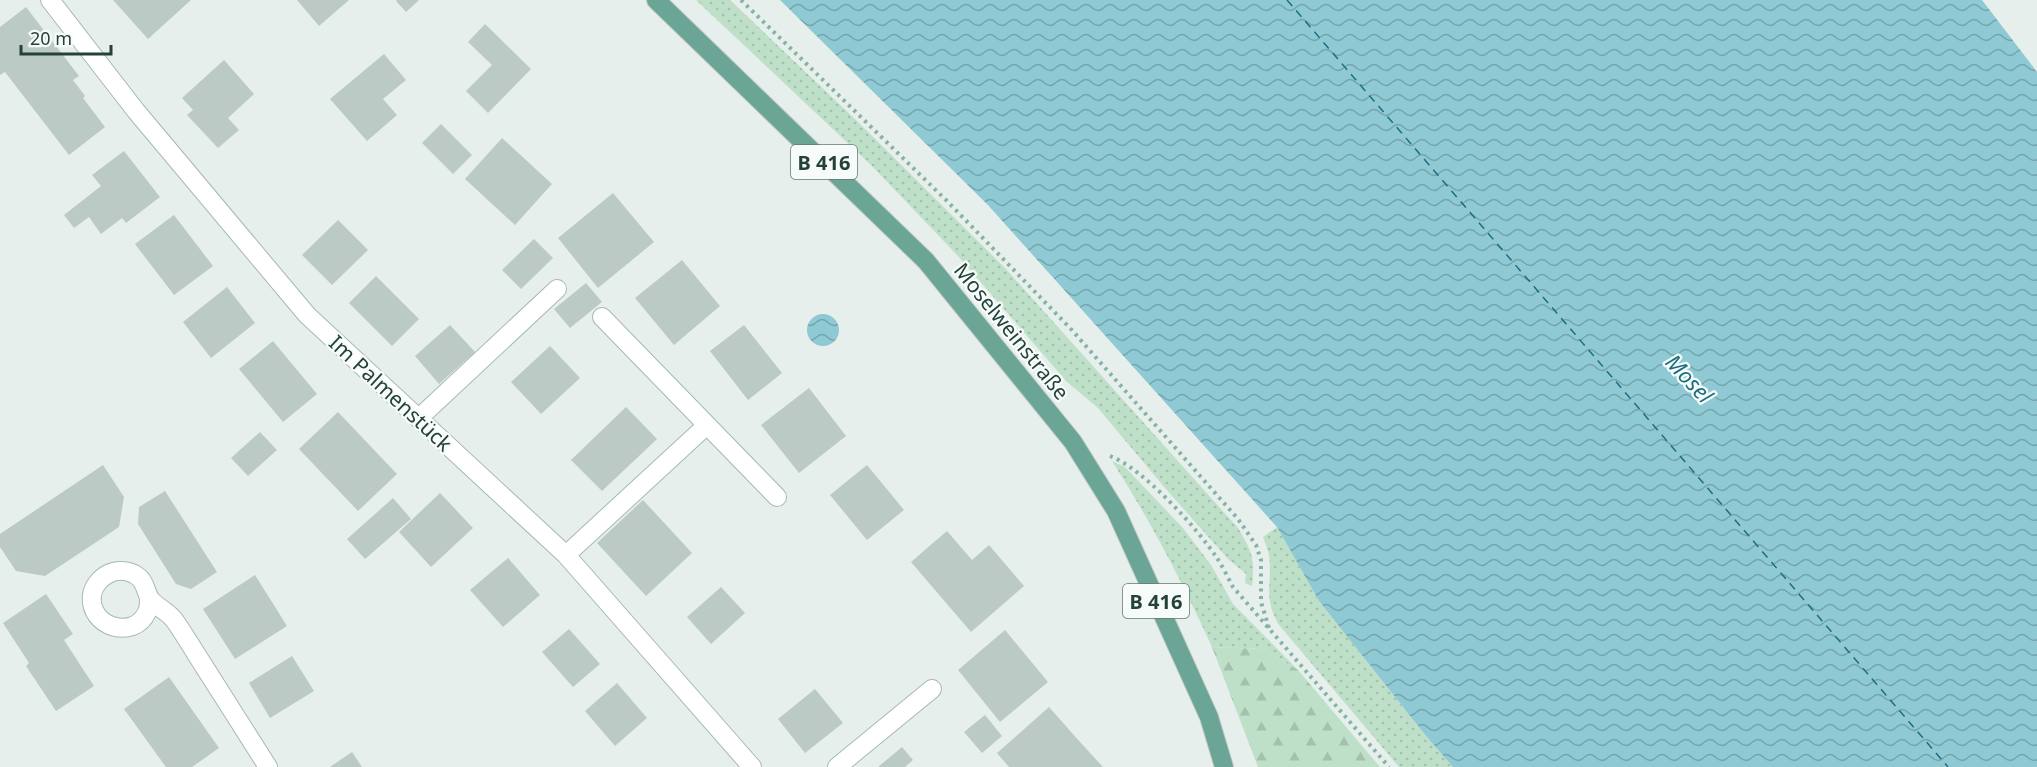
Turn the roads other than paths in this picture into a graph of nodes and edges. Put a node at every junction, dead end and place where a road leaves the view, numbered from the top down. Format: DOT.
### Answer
graph roads {
  1 [pos="50,0"];
  2 [pos="656,0"];
  3 [pos="557,289"];
  4 [pos="602,317"];
  5 [pos="418,418"];
  6 [pos="707,425"];
  7 [pos="777,497"];
  8 [pos="566,555"];
  9 [pos="149,598"];
  10 [pos="932,690"];
  11 [pos="268,767"];
  12 [pos="752,767"];
  13 [pos="837,767"];
  14 [pos="1224,767"];
  1 -- 5 [label="street, Im Palmenstück"];
  2 -- 14 [label="main road, Moselweinstraße / B 416"];
  3 -- 5 [label="street"];
  4 -- 6 [label="street"];
  5 -- 8 [label="street, Im Palmenstück"];
  6 -- 7 [label="street"];
  6 -- 8 [label="street"];
  8 -- 12 [label="street, Im Palmenstück"];
  9 -- 11 [label="street"];
  10 -- 13 [label="street"];
}
